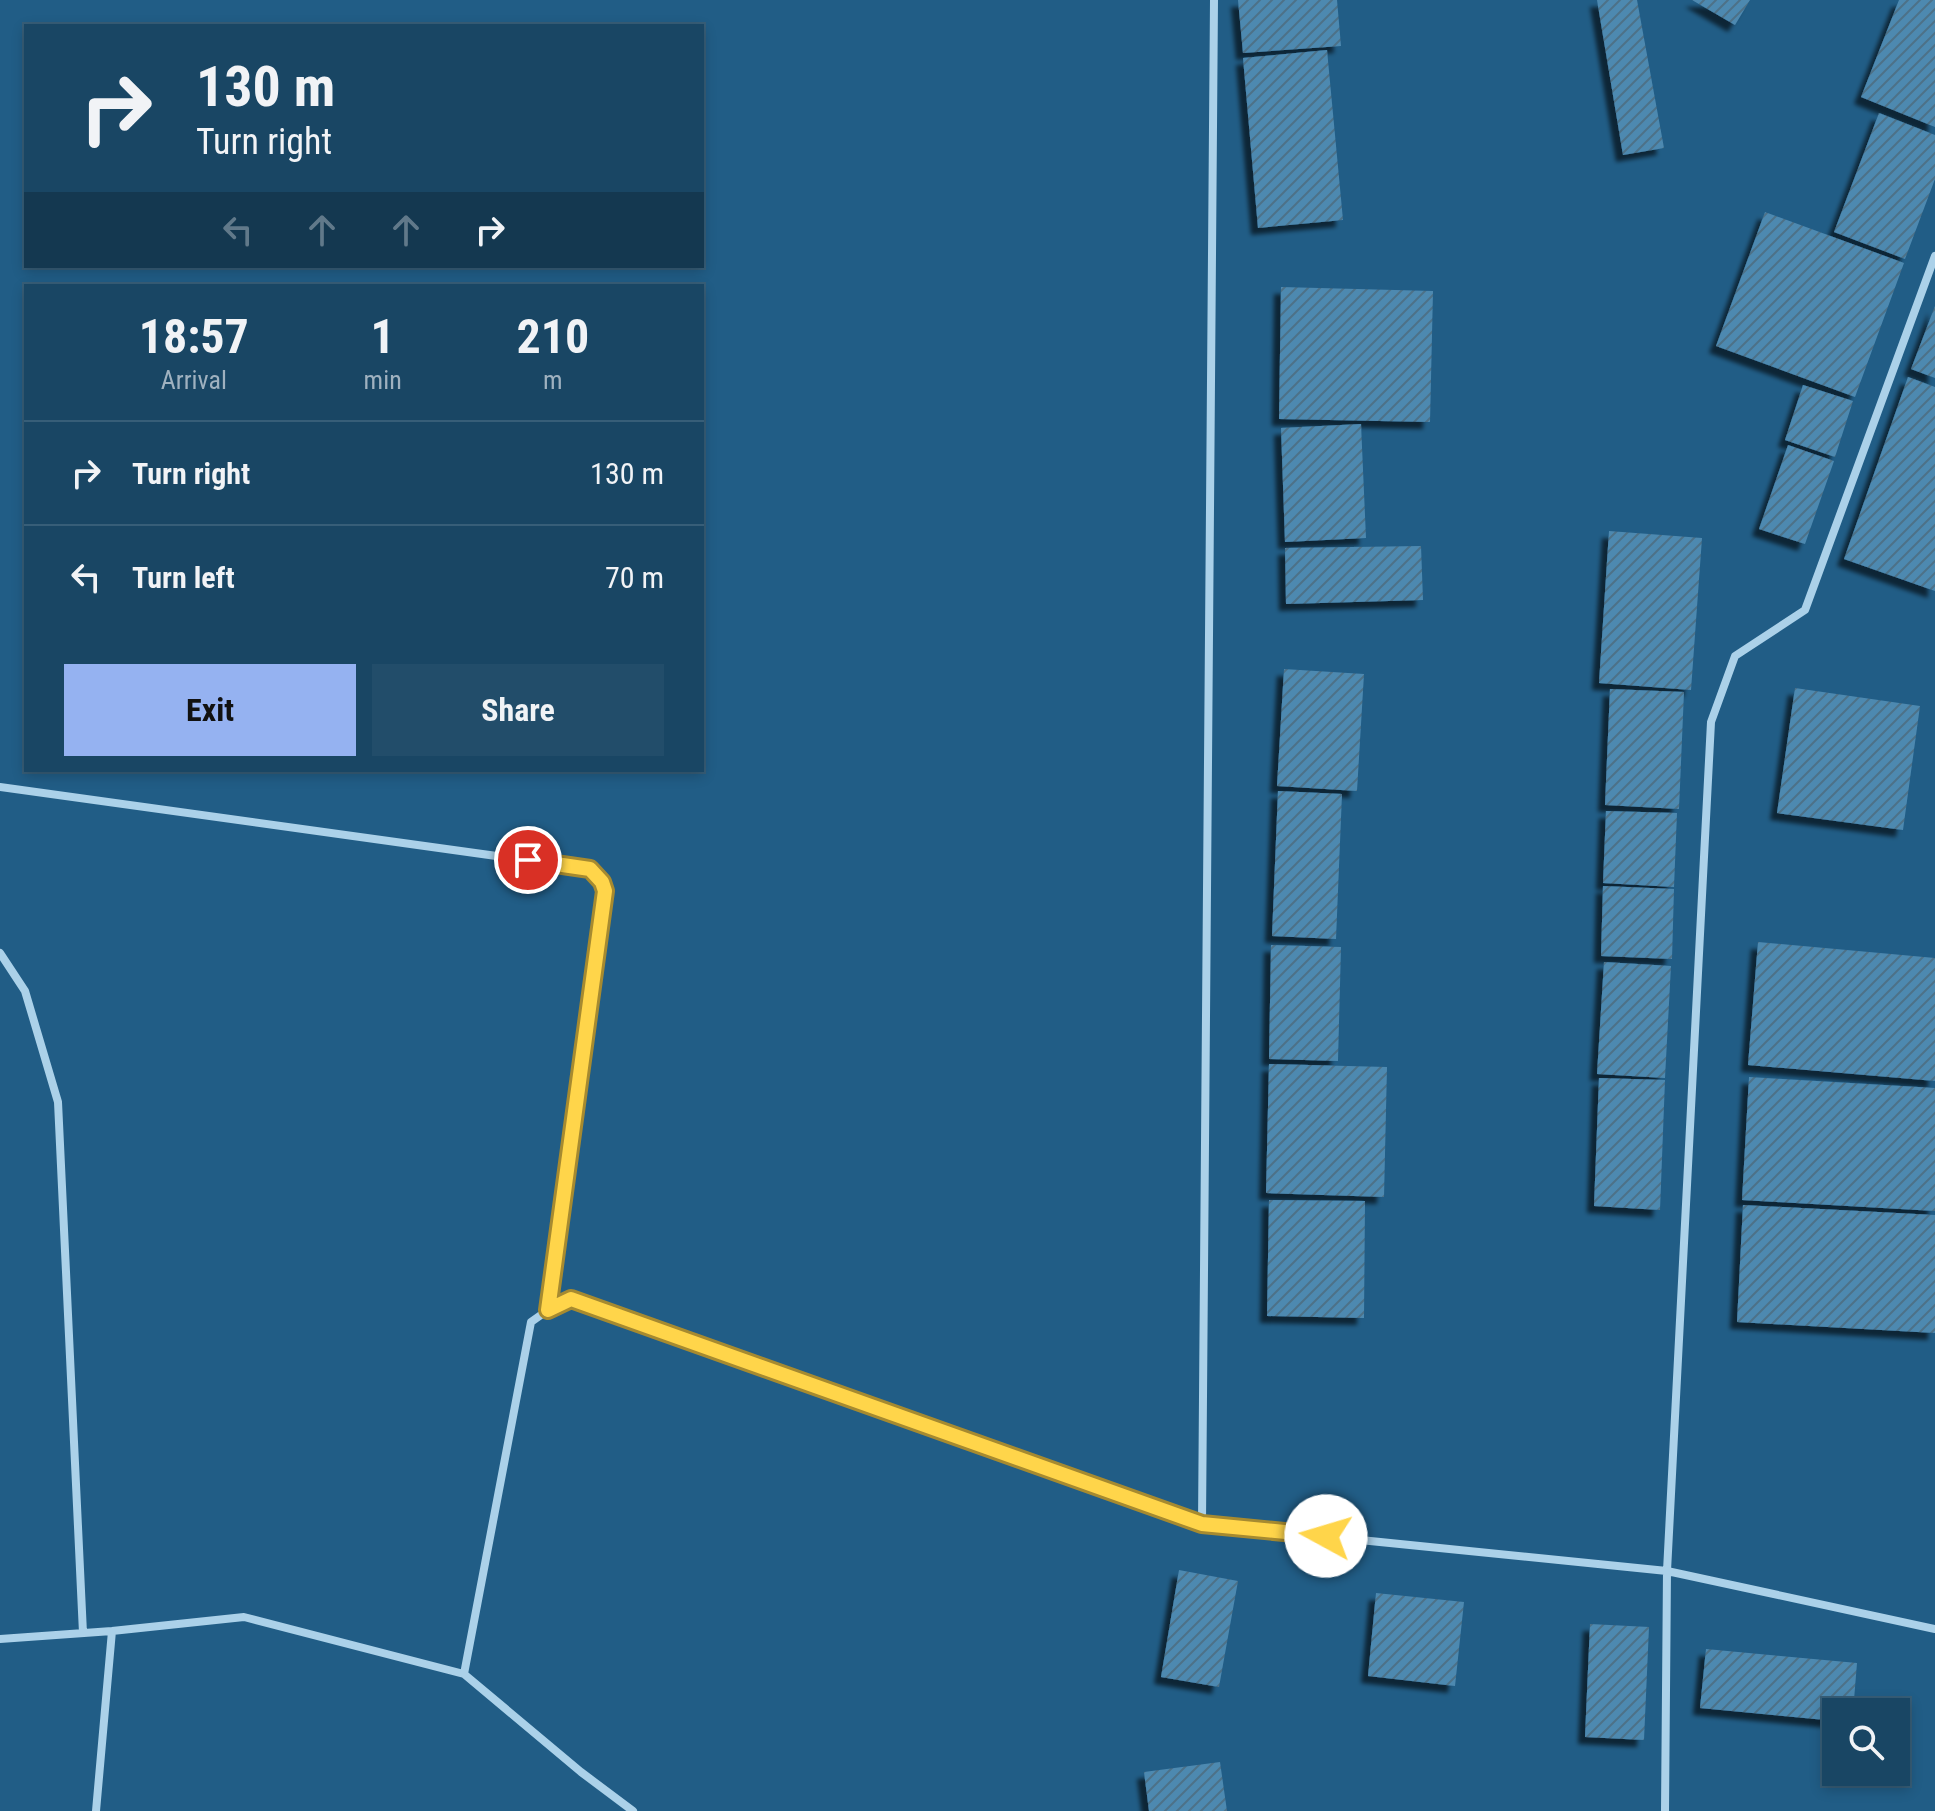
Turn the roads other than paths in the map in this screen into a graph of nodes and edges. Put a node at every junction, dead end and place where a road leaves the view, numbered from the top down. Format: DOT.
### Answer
graph roads {
  1 [pos="1214,0"];
  2 [pos="1935,256"];
  3 [pos="0,787"];
  4 [pos="0,953"];
  5 [pos="548,1310"];
  6 [pos="1202,1524"];
  7 [pos="1667,1571"];
  8 [pos="1935,1629"];
  9 [pos="112,1631"];
  10 [pos="83,1633"];
  11 [pos="0,1639"];
  12 [pos="464,1674"];
  13 [pos="96,1811"];
  14 [pos="633,1811"];
  15 [pos="1665,1811"];
  1 -- 6 [label="street"];
  2 -- 7 [label="street"];
  3 -- 5 [label="street"];
  4 -- 10 [label="street"];
  5 -- 6 [label="street"];
  5 -- 12 [label="street"];
  6 -- 7 [label="street"];
  7 -- 8 [label="street"];
  7 -- 15 [label="street"];
  9 -- 10 [label="street"];
  9 -- 12 [label="street"];
  9 -- 13 [label="street"];
  10 -- 11 [label="street"];
  12 -- 14 [label="street"];
}
